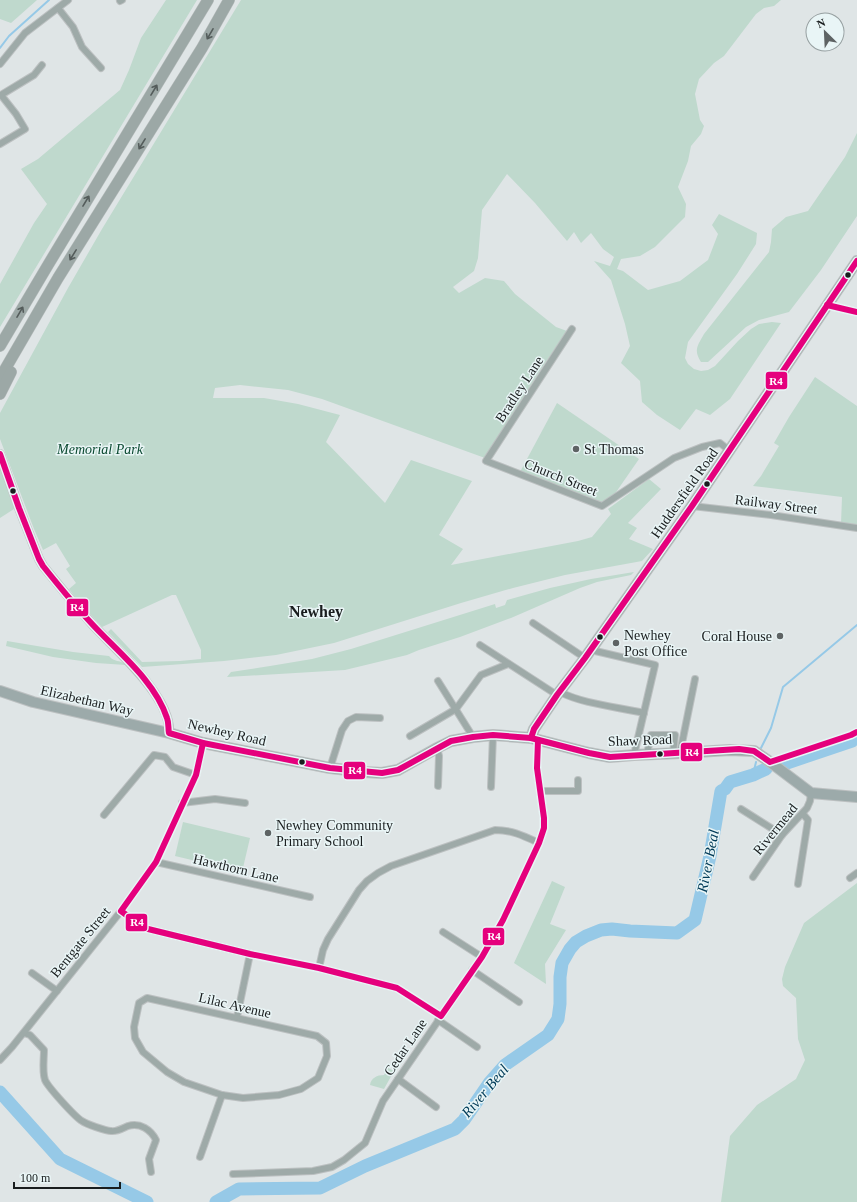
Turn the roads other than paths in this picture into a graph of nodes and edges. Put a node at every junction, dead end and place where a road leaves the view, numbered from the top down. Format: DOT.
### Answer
graph roads {
  1 [pos="68,0"];
  2 [pos="208,0"];
  3 [pos="230,0"];
  4 [pos="58,8"];
  5 [pos="0,64"];
  6 [pos="42,65"];
  7 [pos="101,68"];
  8 [pos="0,144"];
  9 [pos="857,261"];
  10 [pos="58,278"];
  11 [pos="827,305"];
  12 [pos="857,312"];
  13 [pos="572,329"];
  14 [pos="0,346"];
  15 [pos="0,378"];
  16 [pos="0,394"];
  17 [pos="730,451"];
  18 [pos="0,454"];
  19 [pos="486,461"];
  20 [pos="692,506"];
  21 [pos="857,528"];
  22 [pos="533,623"];
  23 [pos="480,645"];
  24 [pos="588,654"];
  25 [pos="508,664"];
  26 [pos="695,679"];
  27 [pos="438,681"];
  28 [pos="0,691"];
  29 [pos="558,694"];
  30 [pos="456,709"];
  31 [pos="644,713"];
  32 [pos="380,718"];
  33 [pos="857,732"];
  34 [pos="168,733"];
  35 [pos="493,735"];
  36 [pos="410,736"];
  37 [pos="473,737"];
  38 [pos="534,739"];
  39 [pos="203,743"];
  40 [pos="437,748"];
  41 [pos="676,753"];
  42 [pos="647,754"];
  43 [pos="634,755"];
  44 [pos="770,762"];
  45 [pos="330,768"];
  46 [pos="196,775"];
  47 [pos="578,780"];
  48 [pos="438,786"];
  49 [pos="491,787"];
  50 [pos="541,791"];
  51 [pos="811,794"];
  52 [pos="857,797"];
  53 [pos="182,803"];
  54 [pos="245,803"];
  55 [pos="741,810"];
  56 [pos="802,814"];
  57 [pos="104,815"];
  58 [pos="782,836"];
  59 [pos="539,843"];
  60 [pos="156,862"];
  61 [pos="857,873"];
  62 [pos="753,877"];
  63 [pos="850,878"];
  64 [pos="798,884"];
  65 [pos="310,897"];
  66 [pos="121,911"];
  67 [pos="443,932"];
  68 [pos="250,954"];
  69 [pos="482,957"];
  70 [pos="319,968"];
  71 [pos="472,970"];
  72 [pos="32,973"];
  73 [pos="57,991"];
  74 [pos="519,1002"];
  75 [pos="237,1018"];
  76 [pos="439,1018"];
  77 [pos="24,1033"];
  78 [pos="477,1047"];
  79 [pos="0,1060"];
  80 [pos="398,1080"];
  81 [pos="222,1095"];
  82 [pos="436,1107"];
  83 [pos="200,1157"];
  84 [pos="150,1172"];
  85 [pos="233,1174"];
  1 -- 4 [label="street"];
  14 -- 2 [label="highway, one-way"];
  3 -- 10 [label="highway, one-way"];
  4 -- 5 [label="street"];
  4 -- 7 [label="street"];
  6 -- 8 [label="street"];
  9 -- 11 [label="main road, Huddersfield Road"];
  10 -- 15 [label="highway"];
  10 -- 16 [label="highway"];
  11 -- 12 [label="street"];
  11 -- 17 [label="main road, Huddersfield Road"];
  13 -- 19 [label="street, Bradley Lane"];
  17 -- 19 [label="street, Church Street"];
  17 -- 20 [label="main road, Huddersfield Road"];
  18 -- 34 [label="street, Newhey Road"];
  20 -- 21 [label="street, Railway Street"];
  20 -- 24 [label="main road, Huddersfield Road"];
  22 -- 24 [label="street"];
  23 -- 25 [label="street"];
  24 -- 29 [label="main road, Huddersfield Road"];
  24 -- 31 [label="street"];
  25 -- 29 [label="street"];
  25 -- 30 [label="street"];
  26 -- 41 [label="street"];
  27 -- 30 [label="street"];
  28 -- 34 [label="main road, Elizabethan Way"];
  29 -- 31 [label="street"];
  29 -- 38 [label="main road, Huddersfield Road"];
  30 -- 36 [label="street"];
  30 -- 37 [label="street"];
  31 -- 43 [label="street"];
  32 -- 45 [label="street"];
  33 -- 44 [label="street"];
  34 -- 39 [label="main road, Newhey Road"];
  35 -- 37 [label="main road, Newhey Road"];
  35 -- 38 [label="main road, Newhey Road"];
  35 -- 49 [label="street"];
  37 -- 40 [label="main road, Newhey Road"];
  38 -- 43 [label="main road, Shaw Road"];
  38 -- 50 [label="street, Cedar Lane"];
  39 -- 45 [label="main road, Newhey Road"];
  39 -- 46 [label="street, Bentgate Street"];
  40 -- 45 [label="main road, Newhey Road"];
  40 -- 48 [label="street"];
  41 -- 42 [label="main road, Shaw Road"];
  41 -- 42 [label="street"];
  41 -- 44 [label="main road, Shaw Road"];
  42 -- 43 [label="main road, Shaw Road"];
  44 -- 51 [label="main road, Shaw Road"];
  46 -- 53 [label="street, Bentgate Street"];
  46 -- 57 [label="street"];
  47 -- 50 [label="street"];
  50 -- 59 [label="street, Cedar Lane"];
  51 -- 52 [label="main road"];
  51 -- 56 [label="street, Rivermead"];
  53 -- 54 [label="street"];
  53 -- 60 [label="street, Bentgate Street"];
  55 -- 58 [label="street"];
  56 -- 58 [label="street, Rivermead"];
  56 -- 64 [label="street"];
  58 -- 62 [label="street, Rivermead"];
  59 -- 69 [label="street, Cedar Lane"];
  59 -- 70 [label="street"];
  60 -- 65 [label="street, Hawthorn Lane"];
  60 -- 66 [label="street, Bentgate Street"];
  61 -- 63 [label="street"];
  66 -- 68 [label="street"];
  66 -- 73 [label="street, Bentgate Street"];
  67 -- 69 [label="street"];
  68 -- 70 [label="street"];
  68 -- 75 [label="street"];
  69 -- 71 [label="street, Cedar Lane"];
  70 -- 76 [label="street"];
  71 -- 74 [label="street"];
  71 -- 76 [label="street, Cedar Lane"];
  72 -- 73 [label="street"];
  73 -- 77 [label="street, Bentgate Street"];
  75 -- 81 [label="street, Lilac Avenue"];
  75 -- 81 [label="street, Lilac Avenue"];
  76 -- 78 [label="street"];
  76 -- 80 [label="street, Cedar Lane"];
  77 -- 79 [label="street, Bentgate Street"];
  77 -- 84 [label="street"];
  80 -- 82 [label="street"];
  80 -- 85 [label="street, Cedar Lane"];
  81 -- 83 [label="street"];
}
